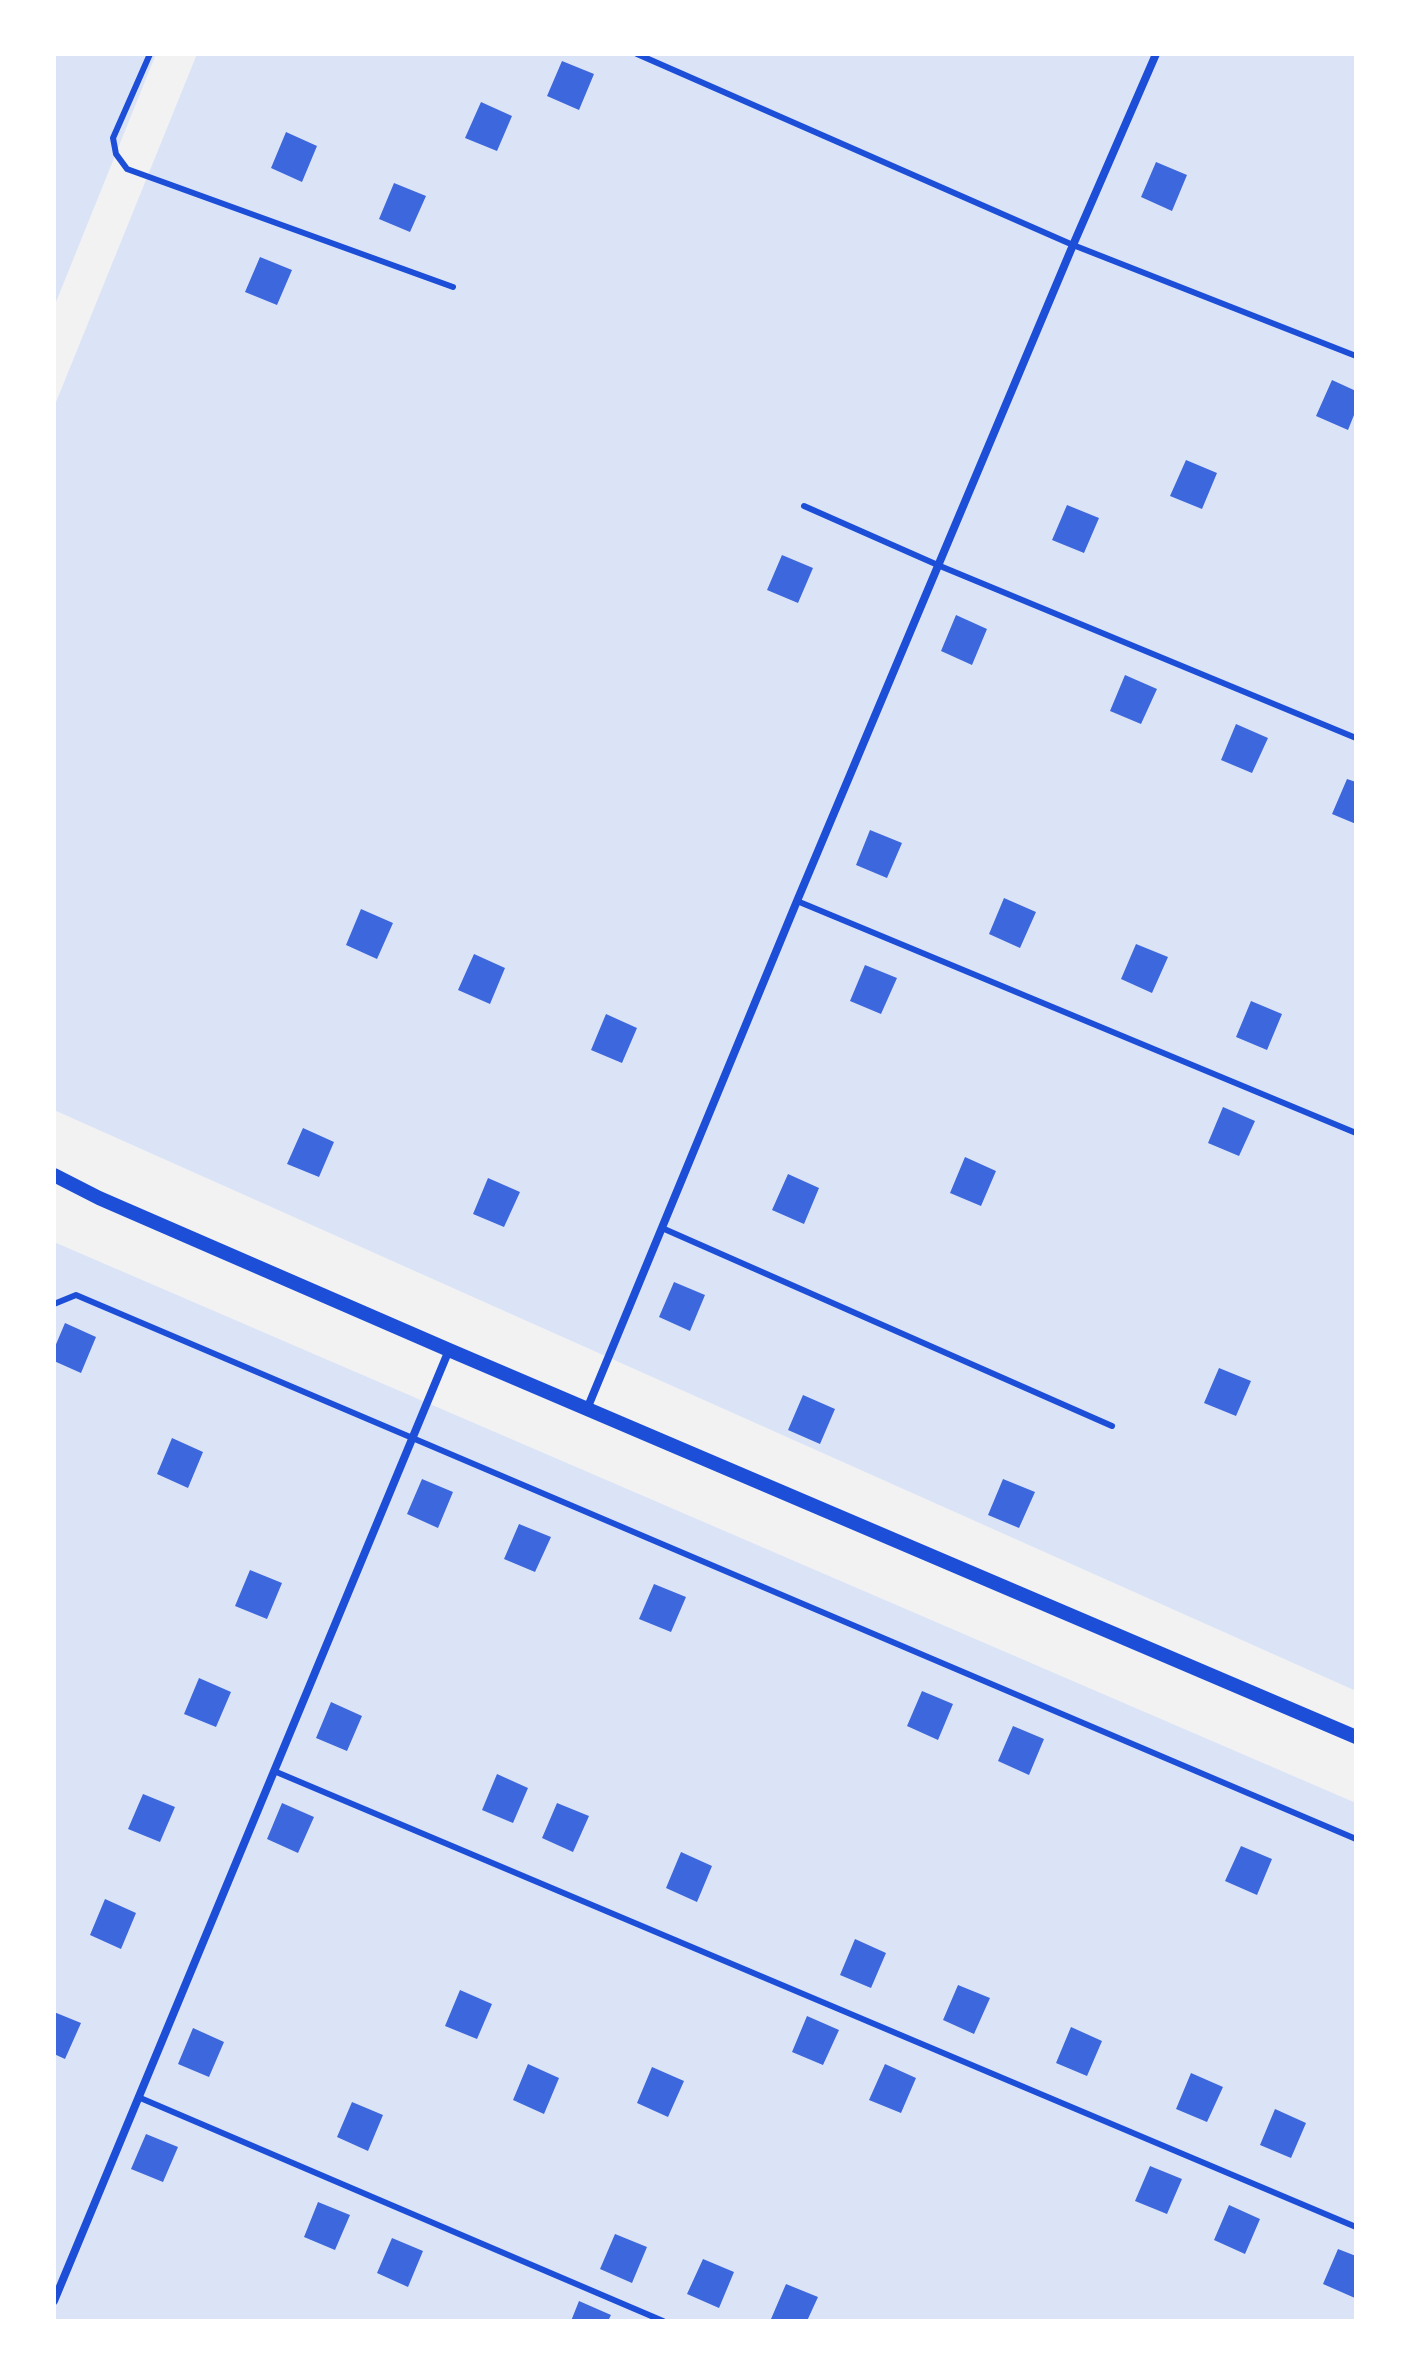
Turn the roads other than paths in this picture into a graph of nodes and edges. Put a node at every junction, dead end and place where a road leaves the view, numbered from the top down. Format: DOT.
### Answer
graph roads {
  1 [pos="150,54"];
  2 [pos="637,54"];
  3 [pos="1156,54"];
  4 [pos="1073,245"];
  5 [pos="453,287"];
  6 [pos="1356,356"];
  7 [pos="804,506"];
  8 [pos="940,566"];
  9 [pos="1356,738"];
  10 [pos="797,901"];
  11 [pos="1356,1133"];
  12 [pos="54,1175"];
  13 [pos="662,1228"];
  14 [pos="54,1304"];
  15 [pos="449,1350"];
  16 [pos="587,1409"];
  17 [pos="1112,1426"];
  18 [pos="413,1437"];
  19 [pos="1356,1737"];
  20 [pos="274,1771"];
  21 [pos="1356,1839"];
  22 [pos="138,2097"];
  23 [pos="1356,2227"];
  24 [pos="54,2301"];
  25 [pos="663,2321"];
  1 -- 5 [label="lane"];
  2 -- 4 [label="lane"];
  3 -- 4 [label="street"];
  4 -- 6 [label="lane"];
  4 -- 8 [label="street"];
  7 -- 8 [label="lane"];
  8 -- 9 [label="lane"];
  8 -- 10 [label="street"];
  10 -- 11 [label="lane"];
  10 -- 13 [label="street"];
  12 -- 15 [label="street"];
  13 -- 16 [label="street"];
  13 -- 17 [label="lane"];
  14 -- 18 [label="lane"];
  15 -- 16 [label="street"];
  15 -- 18 [label="street"];
  16 -- 19 [label="street"];
  18 -- 20 [label="street"];
  18 -- 21 [label="lane"];
  20 -- 22 [label="street"];
  20 -- 23 [label="lane"];
  22 -- 24 [label="street"];
  22 -- 25 [label="lane"];
}
